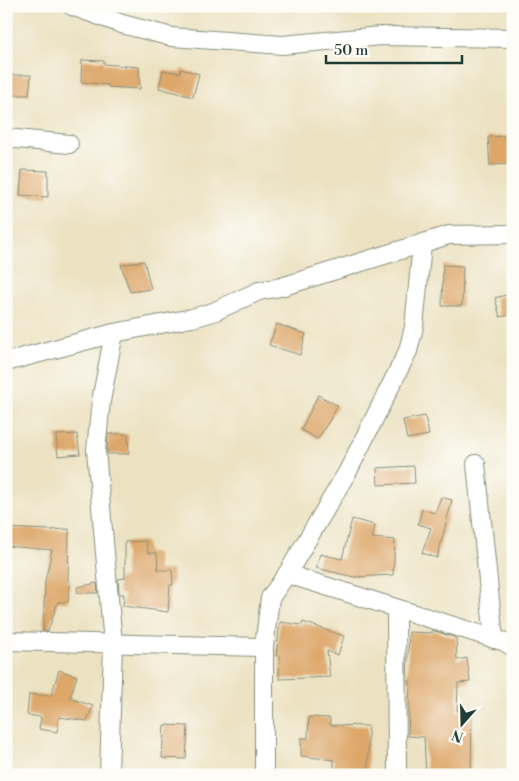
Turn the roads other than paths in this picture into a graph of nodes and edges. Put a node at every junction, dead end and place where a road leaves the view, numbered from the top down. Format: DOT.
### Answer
graph roads {
  1 [pos="72,6"];
  2 [pos="92,10"];
  3 [pos="513,38"];
  4 [pos="6,138"];
  5 [pos="68,144"];
  6 [pos="513,234"];
  7 [pos="422,244"];
  8 [pos="114,333"];
  9 [pos="6,362"];
  10 [pos="476,464"];
  11 [pos="288,574"];
  12 [pos="396,609"];
  13 [pos="494,638"];
  14 [pos="6,642"];
  15 [pos="112,644"];
  16 [pos="264,647"];
  17 [pos="513,647"];
  18 [pos="109,775"];
  19 [pos="264,775"];
  20 [pos="397,775"];
  1 -- 2 [label="street"];
  2 -- 3 [label="street"];
  4 -- 5 [label="street"];
  6 -- 7 [label="street"];
  7 -- 8 [label="street"];
  7 -- 11 [label="street"];
  8 -- 9 [label="street"];
  8 -- 15 [label="street"];
  10 -- 13 [label="street"];
  11 -- 12 [label="street"];
  11 -- 16 [label="street"];
  12 -- 13 [label="street"];
  12 -- 20 [label="street"];
  13 -- 17 [label="street"];
  14 -- 15 [label="street"];
  15 -- 16 [label="street"];
  15 -- 18 [label="street"];
  16 -- 19 [label="street"];
}
